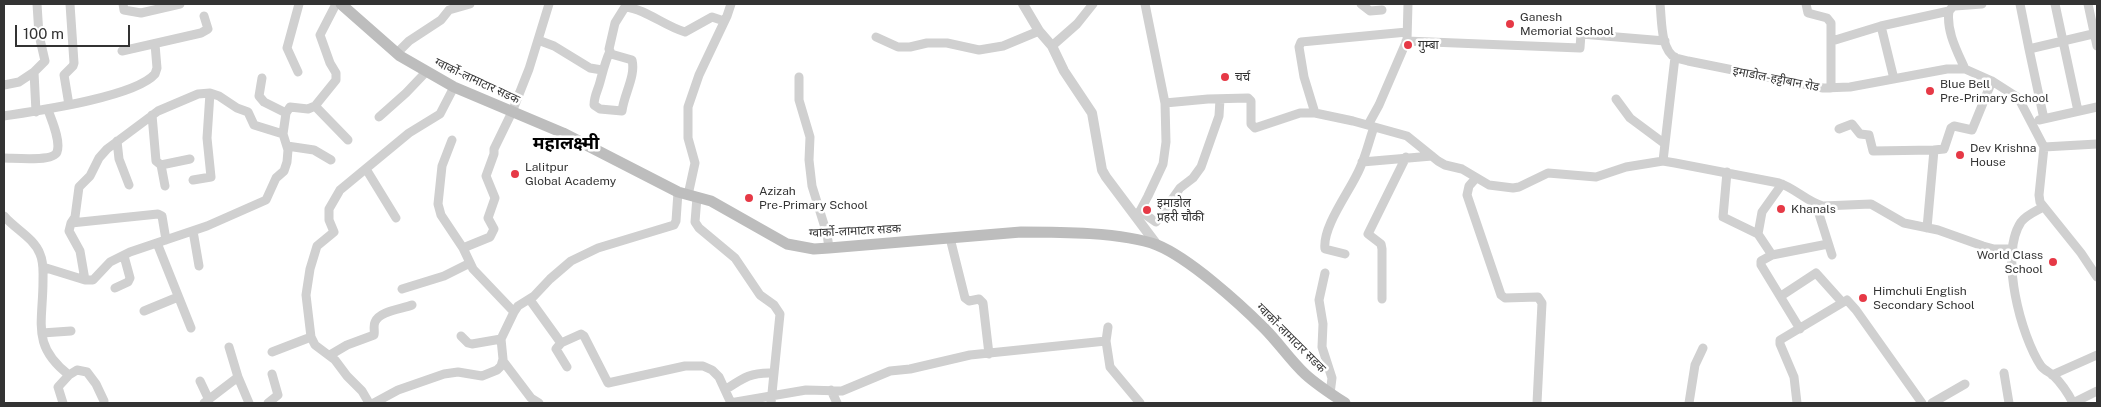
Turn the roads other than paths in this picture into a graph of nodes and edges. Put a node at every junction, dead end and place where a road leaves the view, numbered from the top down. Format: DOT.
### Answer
graph roads {
  1 [pos="37,4"];
  2 [pos="70,4"];
  3 [pos="124,4"];
  4 [pos="180,4"];
  5 [pos="299,4"];
  6 [pos="336,4"];
  7 [pos="341,4"];
  8 [pos="470,4"];
  9 [pos="549,4"];
  10 [pos="731,4"];
  11 [pos="1023,4"];
  12 [pos="1093,4"];
  13 [pos="1145,4"];
  14 [pos="1361,4"];
  15 [pos="1408,4"];
  16 [pos="1660,4"];
  17 [pos="1806,4"];
  18 [pos="1982,4"];
  19 [pos="2020,4"];
  20 [pos="2055,4"];
  21 [pos="2088,4"];
  22 [pos="1953,7"];
  23 [pos="1382,10"];
  24 [pos="204,16"];
  25 [pos="724,22"];
  26 [pos="1880,26"];
  27 [pos="1039,31"];
  28 [pos="2096,33"];
  29 [pos="876,37"];
  30 [pos="1407,37"];
  31 [pos="538,40"];
  32 [pos="1665,41"];
  33 [pos="1832,41"];
  34 [pos="2063,41"];
  35 [pos="155,44"];
  36 [pos="1052,46"];
  37 [pos="2097,46"];
  38 [pos="2030,49"];
  39 [pos="122,51"];
  40 [pos="610,52"];
  41 [pos="397,53"];
  42 [pos="1675,57"];
  43 [pos="1965,69"];
  44 [pos="602,70"];
  45 [pos="34,72"];
  46 [pos="298,72"];
  47 [pos="426,72"];
  48 [pos="799,77"];
  49 [pos="262,78"];
  50 [pos="1894,79"];
  51 [pos="1992,81"];
  52 [pos="4,86"];
  53 [pos="454,87"];
  54 [pos="1831,88"];
  55 [pos="210,93"];
  56 [pos="1220,99"];
  57 [pos="1616,99"];
  58 [pos="1165,103"];
  59 [pos="69,105"];
  60 [pos="315,106"];
  61 [pos="2097,107"];
  62 [pos="48,110"];
  63 [pos="2078,111"];
  64 [pos="36,112"];
  65 [pos="512,112"];
  66 [pos="286,113"];
  67 [pos="1315,113"];
  68 [pos="152,115"];
  69 [pos="4,116"];
  70 [pos="379,117"];
  71 [pos="2044,119"];
  72 [pos="2030,122"];
  73 [pos="1371,126"];
  74 [pos="1839,128"];
  75 [pos="282,134"];
  76 [pos="348,140"];
  77 [pos="452,140"];
  78 [pos="117,141"];
  79 [pos="1666,144"];
  80 [pos="2097,144"];
  81 [pos="287,146"];
  82 [pos="2044,147"];
  83 [pos="1934,150"];
  84 [pos="1432,156"];
  85 [pos="1406,157"];
  86 [pos="4,158"];
  87 [pos="190,159"];
  88 [pos="331,160"];
  89 [pos="1663,161"];
  90 [pos="1362,162"];
  91 [pos="161,165"];
  92 [pos="366,169"];
  93 [pos="1727,172"];
  94 [pos="1476,178"];
  95 [pos="193,180"];
  96 [pos="128,184"];
  97 [pos="1782,184"];
  98 [pos="165,186"];
  99 [pos="688,195"];
  100 [pos="1819,205"];
  101 [pos="2043,207"];
  102 [pos="1138,213"];
  103 [pos="4,216"];
  104 [pos="396,218"];
  105 [pos="71,223"];
  106 [pos="1927,228"];
  107 [pos="193,231"];
  108 [pos="1758,234"];
  109 [pos="950,238"];
  110 [pos="166,240"];
  111 [pos="157,243"];
  112 [pos="1828,244"];
  113 [pos="1157,245"];
  114 [pos="463,248"];
  115 [pos="829,248"];
  116 [pos="2013,249"];
  117 [pos="1345,254"];
  118 [pos="1772,255"];
  119 [pos="1832,255"];
  120 [pos="124,256"];
  121 [pos="470,264"];
  122 [pos="199,266"];
  123 [pos="43,267"];
  124 [pos="1325,273"];
  125 [pos="2097,278"];
  126 [pos="85,280"];
  127 [pos="115,288"];
  128 [pos="402,288"];
  129 [pos="1781,296"];
  130 [pos="178,297"];
  131 [pos="1382,299"];
  132 [pos="530,300"];
  133 [pos="1842,302"];
  134 [pos="412,306"];
  135 [pos="144,311"];
  136 [pos="514,312"];
  137 [pos="1108,327"];
  138 [pos="191,328"];
  139 [pos="1800,329"];
  140 [pos="71,331"];
  141 [pos="42,333"];
  142 [pos="461,336"];
  143 [pos="310,337"];
  144 [pos="501,339"];
  145 [pos="1106,341"];
  146 [pos="561,343"];
  147 [pos="229,347"];
  148 [pos="1702,348"];
  149 [pos="272,352"];
  150 [pos="989,354"];
  151 [pos="330,355"];
  152 [pos="2097,355"];
  153 [pos="503,361"];
  154 [pos="567,367"];
  155 [pos="773,373"];
  156 [pos="2004,373"];
  157 [pos="272,374"];
  158 [pos="69,375"];
  159 [pos="2052,375"];
  160 [pos="238,378"];
  161 [pos="200,381"];
  162 [pos="1965,384"];
  163 [pos="725,390"];
  164 [pos="831,390"];
  165 [pos="2097,391"];
  166 [pos="1330,394"];
  167 [pos="772,400"];
  168 [pos="104,401"];
  169 [pos="206,402"];
  170 [pos="63,403"];
  171 [pos="249,403"];
  172 [pos="268,403"];
  173 [pos="369,403"];
  174 [pos="374,403"];
  175 [pos="539,403"];
  176 [pos="731,403"];
  177 [pos="837,403"];
  178 [pos="1140,403"];
  179 [pos="1344,403"];
  180 [pos="1537,403"];
  181 [pos="1689,403"];
  182 [pos="1797,403"];
  183 [pos="1922,403"];
  184 [pos="1932,403"];
  185 [pos="2009,403"];
  186 [pos="2073,403"];
  1 -- 45 [label="street"];
  2 -- 59 [label="street"];
  3 -- 4 [label="street"];
  5 -- 46 [label="street"];
  6 -- 60 [label="street"];
  7 -- 41 [label="main road, ग्वार्को-लामाटार सडक"];
  8 -- 41 [label="street"];
  9 -- 31 [label="street"];
  10 -- 25 [label="street"];
  11 -- 27 [label="street"];
  12 -- 36 [label="street"];
  13 -- 58 [label="street"];
  14 -- 23 [label="street"];
  15 -- 30 [label="street"];
  16 -- 32 [label="street"];
  17 -- 33 [label="street"];
  18 -- 22 [label="street"];
  19 -- 38 [label="street"];
  20 -- 34 [label="street"];
  21 -- 28 [label="street"];
  22 -- 26 [label="street"];
  22 -- 43 [label="street"];
  24 -- 35 [label="street"];
  25 -- 40 [label="street"];
  25 -- 99 [label="street"];
  26 -- 33 [label="street"];
  26 -- 50 [label="street"];
  27 -- 29 [label="street"];
  27 -- 36 [label="street"];
  28 -- 34 [label="street"];
  28 -- 37 [label="street"];
  30 -- 32 [label="street"];
  30 -- 67 [label="street"];
  30 -- 73 [label="street"];
  31 -- 44 [label="street"];
  31 -- 65 [label="street"];
  32 -- 42 [label="street"];
  33 -- 54 [label="street"];
  34 -- 38 [label="street"];
  34 -- 63 [label="street"];
  35 -- 39 [label="street"];
  35 -- 59 [label="street"];
  36 -- 102 [label="street"];
  38 -- 71 [label="street"];
  40 -- 44 [label="street"];
  40 -- 44 [label="street"];
  41 -- 47 [label="main road, ग्वार्को-लामाटार सडक"];
  42 -- 54 [label="street, इमाडोल-हट्टीबान रोड"];
  42 -- 79 [label="street"];
  43 -- 50 [label="street, इमाडोल-हट्टीबान रोड"];
  43 -- 51 [label="street, इमाडोल-हट्टीबान रोड"];
  45 -- 52 [label="street"];
  45 -- 64 [label="street"];
  47 -- 53 [label="main road, ग्वार्को-लामाटार सडक"];
  47 -- 70 [label="street"];
  48 -- 115 [label="street"];
  49 -- 66 [label="street"];
  50 -- 54 [label="street, इमाडोल-हट्टीबान रोड"];
  51 -- 72 [label="street, इमाडोल-हट्टीबान रोड"];
  51 -- 83 [label="street"];
  53 -- 65 [label="main road, ग्वार्को-लामाटार सडक"];
  53 -- 92 [label="street"];
  55 -- 68 [label="street"];
  55 -- 75 [label="street"];
  55 -- 95 [label="street"];
  56 -- 58 [label="street"];
  56 -- 67 [label="street"];
  56 -- 102 [label="street"];
  57 -- 79 [label="street"];
  58 -- 102 [label="street"];
  59 -- 62 [label="street"];
  60 -- 66 [label="street"];
  60 -- 76 [label="street"];
  61 -- 63 [label="street"];
  62 -- 64 [label="street"];
  62 -- 86 [label="street"];
  63 -- 71 [label="street"];
  64 -- 69 [label="street"];
  65 -- 99 [label="main road, ग्वार्को-लामाटार सडक"];
  65 -- 114 [label="street"];
  66 -- 75 [label="street"];
  67 -- 73 [label="street"];
  68 -- 78 [label="street"];
  68 -- 91 [label="street"];
  71 -- 72 [label="street"];
  72 -- 82 [label="street, इमाडोल-हट्टीबान रोड"];
  73 -- 84 [label="street"];
  73 -- 90 [label="street"];
  74 -- 83 [label="street"];
  75 -- 81 [label="street"];
  77 -- 114 [label="street"];
  78 -- 96 [label="street"];
  78 -- 105 [label="street"];
  79 -- 89 [label="street"];
  80 -- 82 [label="street"];
  81 -- 88 [label="street"];
  81 -- 107 [label="street"];
  82 -- 101 [label="street"];
  83 -- 106 [label="street"];
  84 -- 85 [label="street"];
  84 -- 94 [label="street"];
  85 -- 90 [label="street"];
  85 -- 131 [label="street"];
  87 -- 91 [label="street"];
  89 -- 93 [label="street"];
  89 -- 94 [label="street"];
  90 -- 117 [label="street"];
  91 -- 98 [label="street"];
  92 -- 104 [label="street"];
  92 -- 143 [label="street"];
  93 -- 97 [label="street"];
  93 -- 108 [label="street"];
  94 -- 180 [label="street"];
  97 -- 100 [label="street"];
  97 -- 108 [label="street"];
  99 -- 115 [label="main road, ग्वार्को-लामाटार सडक"];
  99 -- 132 [label="street"];
  99 -- 155 [label="street"];
  100 -- 106 [label="street"];
  100 -- 112 [label="street"];
  101 -- 116 [label="street"];
  101 -- 125 [label="street"];
  102 -- 113 [label="street"];
  103 -- 123 [label="street"];
  105 -- 110 [label="street"];
  105 -- 126 [label="street"];
  106 -- 116 [label="street"];
  107 -- 110 [label="street"];
  107 -- 122 [label="street"];
  108 -- 118 [label="street"];
  109 -- 113 [label="main road, ग्वार्को-लामाटार सडक"];
  109 -- 115 [label="main road, ग्वार्को-लामाटार सडक"];
  109 -- 150 [label="street"];
  110 -- 111 [label="street"];
  111 -- 120 [label="street"];
  111 -- 130 [label="street"];
  112 -- 118 [label="street"];
  112 -- 119 [label="street"];
  113 -- 166 [label="main road, ग्वार्को-लामाटार सडक"];
  114 -- 121 [label="street"];
  116 -- 159 [label="street"];
  118 -- 129 [label="street"];
  120 -- 126 [label="street"];
  120 -- 127 [label="street"];
  121 -- 128 [label="street"];
  121 -- 136 [label="street"];
  123 -- 126 [label="street"];
  123 -- 141 [label="street"];
  124 -- 166 [label="street"];
  129 -- 133 [label="street"];
  129 -- 139 [label="street"];
  130 -- 135 [label="street"];
  130 -- 138 [label="street"];
  132 -- 136 [label="street"];
  132 -- 146 [label="street"];
  133 -- 139 [label="street"];
  133 -- 183 [label="street"];
  134 -- 151 [label="street"];
  136 -- 144 [label="street"];
  137 -- 145 [label="street"];
  139 -- 182 [label="street"];
  140 -- 141 [label="street"];
  141 -- 158 [label="street"];
  142 -- 144 [label="street"];
  143 -- 149 [label="street"];
  143 -- 151 [label="street"];
  144 -- 153 [label="street"];
  145 -- 150 [label="street"];
  145 -- 178 [label="street"];
  146 -- 154 [label="street"];
  146 -- 163 [label="street"];
  147 -- 160 [label="street"];
  148 -- 181 [label="street"];
  150 -- 164 [label="street"];
  151 -- 173 [label="street"];
  152 -- 159 [label="street"];
  153 -- 174 [label="street"];
  153 -- 175 [label="street"];
  155 -- 163 [label="street"];
  155 -- 167 [label="street"];
  156 -- 185 [label="street"];
  157 -- 172 [label="street"];
  158 -- 168 [label="street"];
  158 -- 170 [label="street"];
  159 -- 186 [label="street"];
  160 -- 169 [label="street"];
  160 -- 171 [label="street"];
  161 -- 169 [label="street"];
  162 -- 184 [label="street"];
  163 -- 176 [label="street"];
  164 -- 167 [label="street"];
  164 -- 177 [label="street"];
  165 -- 186 [label="street"];
  166 -- 179 [label="main road, ग्वार्को-लामाटार सडक"];
  167 -- 176 [label="street"];
}
